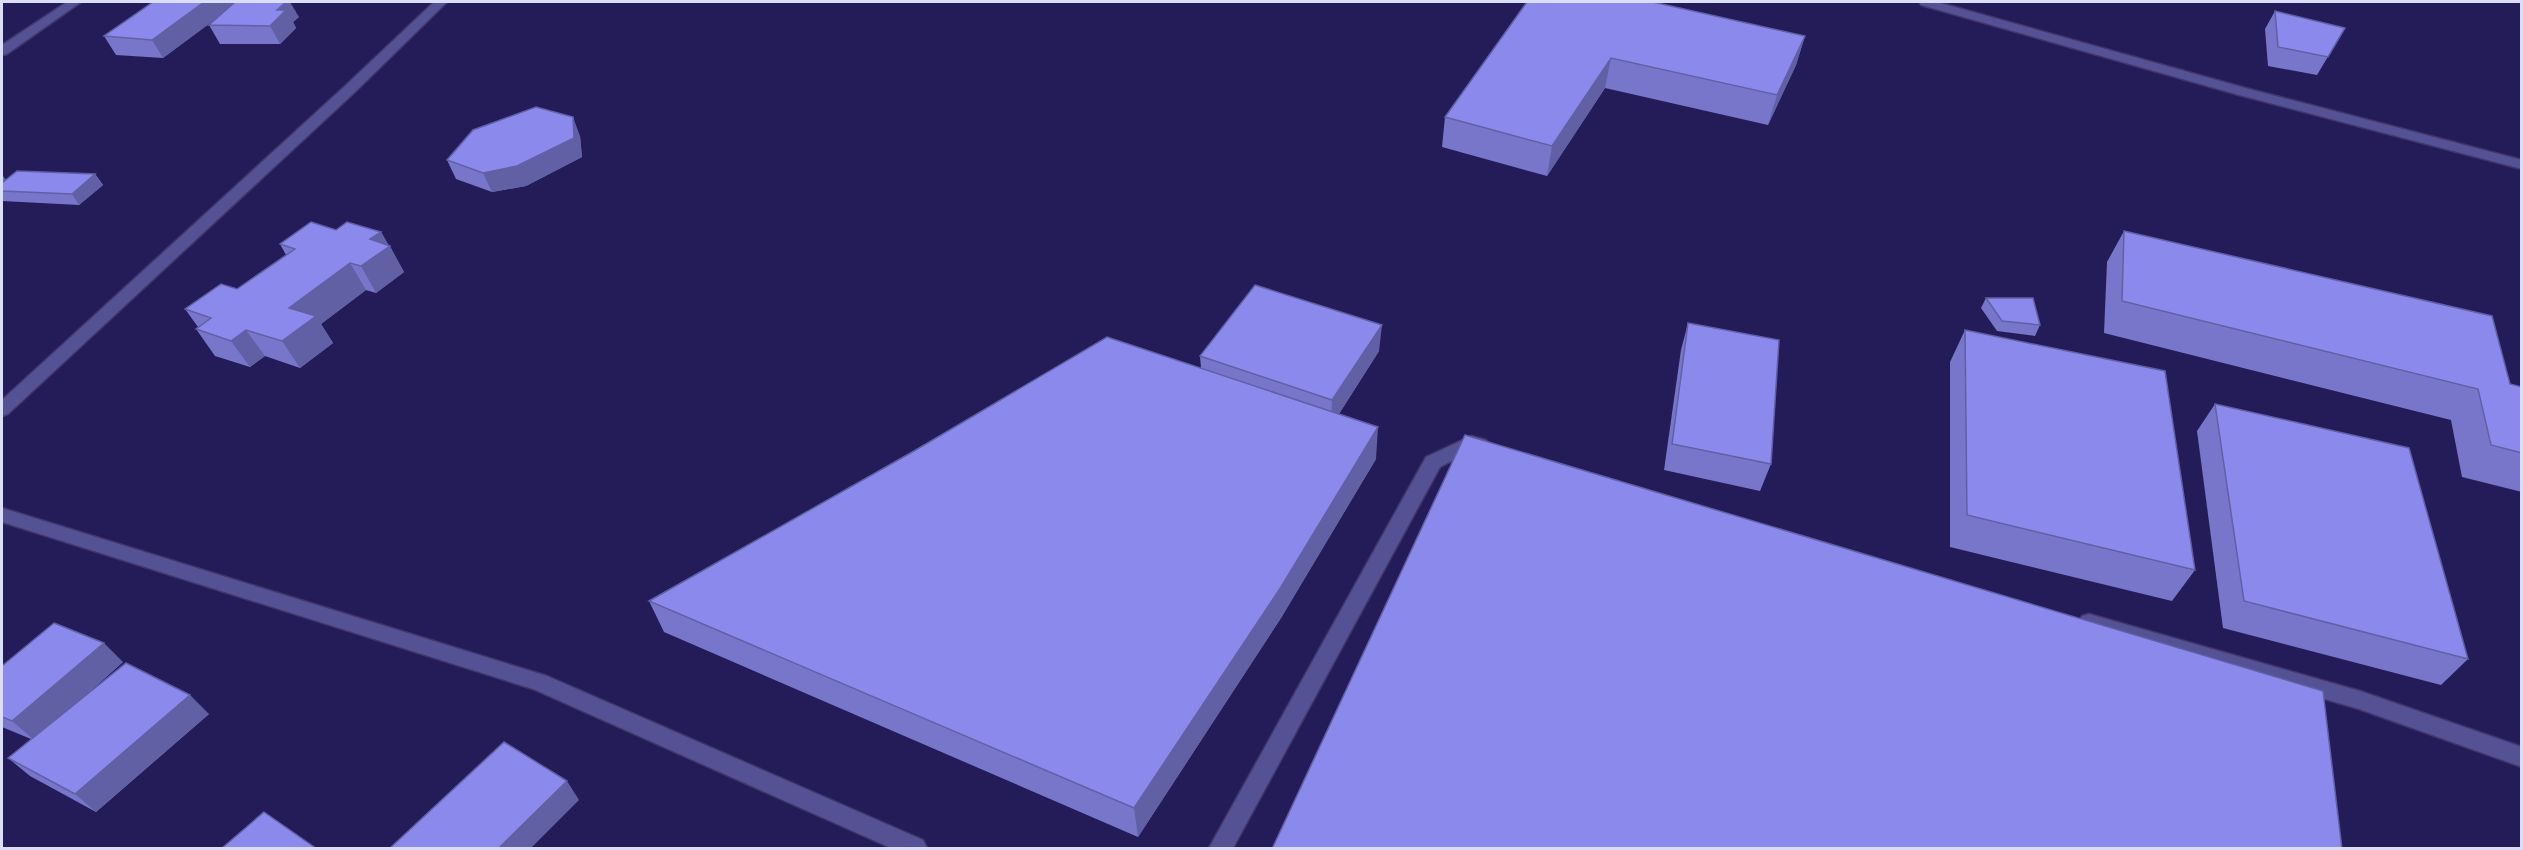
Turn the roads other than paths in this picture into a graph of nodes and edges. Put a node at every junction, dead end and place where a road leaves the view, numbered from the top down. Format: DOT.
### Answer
graph roads {
  1 [pos="75,2"];
  2 [pos="441,2"];
  3 [pos="1925,2"];
  4 [pos="2,51"];
  5 [pos="2522,165"];
  6 [pos="2,410"];
  7 [pos="1494,449"];
  8 [pos="2,515"];
  9 [pos="2075,618"];
  10 [pos="2522,757"];
  11 [pos="915,849"];
  12 [pos="1221,849"];
  1 -- 4 [label="street"];
  2 -- 6 [label="street"];
  3 -- 5 [label="street"];
  7 -- 12 [label="street"];
  8 -- 11 [label="street"];
  9 -- 10 [label="street"];
}
